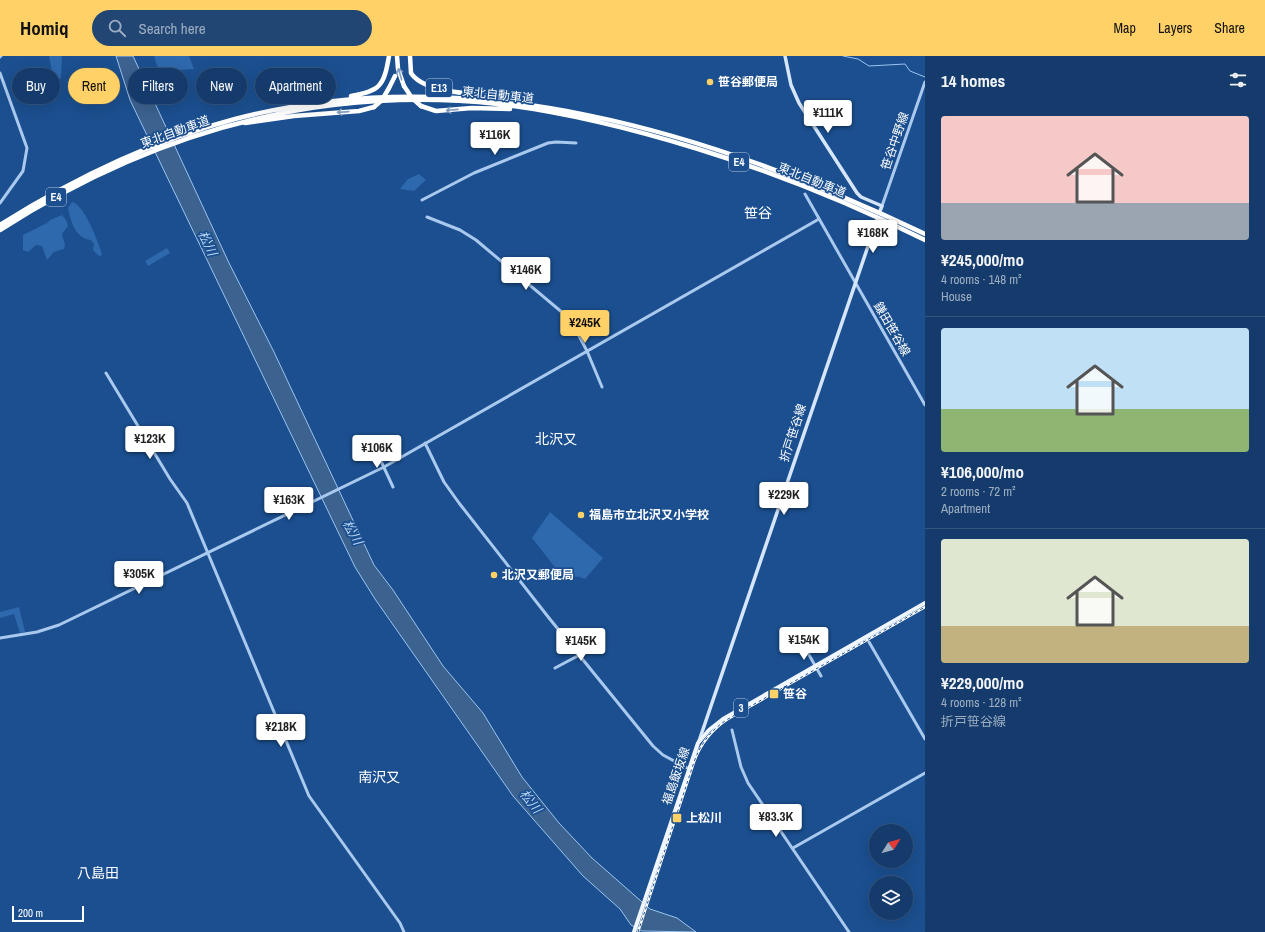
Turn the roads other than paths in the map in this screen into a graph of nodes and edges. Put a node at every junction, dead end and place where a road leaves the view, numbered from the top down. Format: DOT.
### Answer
graph roads {
  1 [pos="785,56"];
  2 [pos="388,58"];
  3 [pos="409,58"];
  4 [pos="399,59"];
  5 [pos="0,73"];
  6 [pos="395,76"];
  7 [pos="925,82"];
  8 [pos="484,101"];
  9 [pos="498,102"];
  10 [pos="309,105"];
  11 [pos="551,108"];
  12 [pos="293,111"];
  13 [pos="197,132"];
  14 [pos="576,143"];
  15 [pos="112,165"];
  16 [pos="805,194"];
  17 [pos="422,200"];
  18 [pos="0,202"];
  19 [pos="881,208"];
  20 [pos="427,217"];
  21 [pos="819,219"];
  22 [pos="877,220"];
  23 [pos="0,225"];
  24 [pos="0,230"];
  25 [pos="925,234"];
  26 [pos="925,240"];
  27 [pos="855,283"];
  28 [pos="587,351"];
  29 [pos="106,374"];
  30 [pos="602,387"];
  31 [pos="925,405"];
  32 [pos="425,443"];
  33 [pos="374,446"];
  34 [pos="384,467"];
  35 [pos="393,487"];
  36 [pos="207,552"];
  37 [pos="925,603"];
  38 [pos="0,638"];
  39 [pos="800,639"];
  40 [pos="869,642"];
  41 [pos="602,643"];
  42 [pos="578,655"];
  43 [pos="815,666"];
  44 [pos="555,668"];
  45 [pos="821,676"];
  46 [pos="732,730"];
  47 [pos="925,740"];
  48 [pos="698,744"];
  49 [pos="689,769"];
  50 [pos="925,773"];
  51 [pos="793,848"];
  52 [pos="404,932"];
  53 [pos="634,932"];
  54 [pos="849,932"];
  1 -- 19 [label="main road"];
  2 -- 10 [label="highway"];
  3 -- 8 [label="highway, E13"];
  8 -- 4 [label="highway, E13, one-way, bridge"];
  5 -- 18 [label="street"];
  6 -- 12 [label="highway, one-way, bridge"];
  7 -- 19 [label="street, 笹谷中野線"];
  8 -- 9 [label="highway, E13"];
  8 -- 9 [label="highway, E13"];
  8 -- 10 [label="highway, 東北自動車道 / E4"];
  9 -- 11 [label="highway, E13"];
  9 -- 26 [label="highway, 東北自動車道 / E4"];
  10 -- 12 [label="highway, 東北自動車道 / E4"];
  11 -- 25 [label="highway, 東北自動車道 / E4"];
  12 -- 13 [label="highway, 東北自動車道 / E4"];
  12 -- 13 [label="highway, 東北自動車道 / E4"];
  13 -- 15 [label="highway, 東北自動車道 / E4"];
  14 -- 17 [label="street"];
  15 -- 23 [label="highway, 東北自動車道 / E4"];
  15 -- 24 [label="highway, 東北自動車道 / E4"];
  16 -- 21 [label="street, 鎌田笹谷線"];
  20 -- 28 [label="street"];
  21 -- 27 [label="street, 鎌田笹谷線"];
  21 -- 28 [label="street"];
  22 -- 27 [label="main road, 折戸笹谷線"];
  27 -- 31 [label="street, 鎌田笹谷線"];
  27 -- 48 [label="main road, 折戸笹谷線"];
  28 -- 30 [label="street"];
  28 -- 32 [label="street"];
  29 -- 36 [label="street"];
  32 -- 34 [label="street"];
  32 -- 42 [label="street"];
  33 -- 34 [label="street"];
  34 -- 35 [label="street"];
  34 -- 36 [label="street"];
  36 -- 38 [label="street"];
  36 -- 52 [label="street"];
  37 -- 43 [label="main road, 福島飯坂線 / 3"];
  39 -- 43 [label="street"];
  40 -- 47 [label="street"];
  41 -- 42 [label="street"];
  42 -- 44 [label="street"];
  42 -- 49 [label="street"];
  43 -- 45 [label="street"];
  43 -- 48 [label="main road, 福島飯坂線 / 3"];
  46 -- 51 [label="street"];
  48 -- 49 [label="main road, 福島飯坂線 / 3"];
  49 -- 53 [label="main road, 福島飯坂線 / 3"];
  50 -- 51 [label="street"];
  51 -- 54 [label="street"];
}
